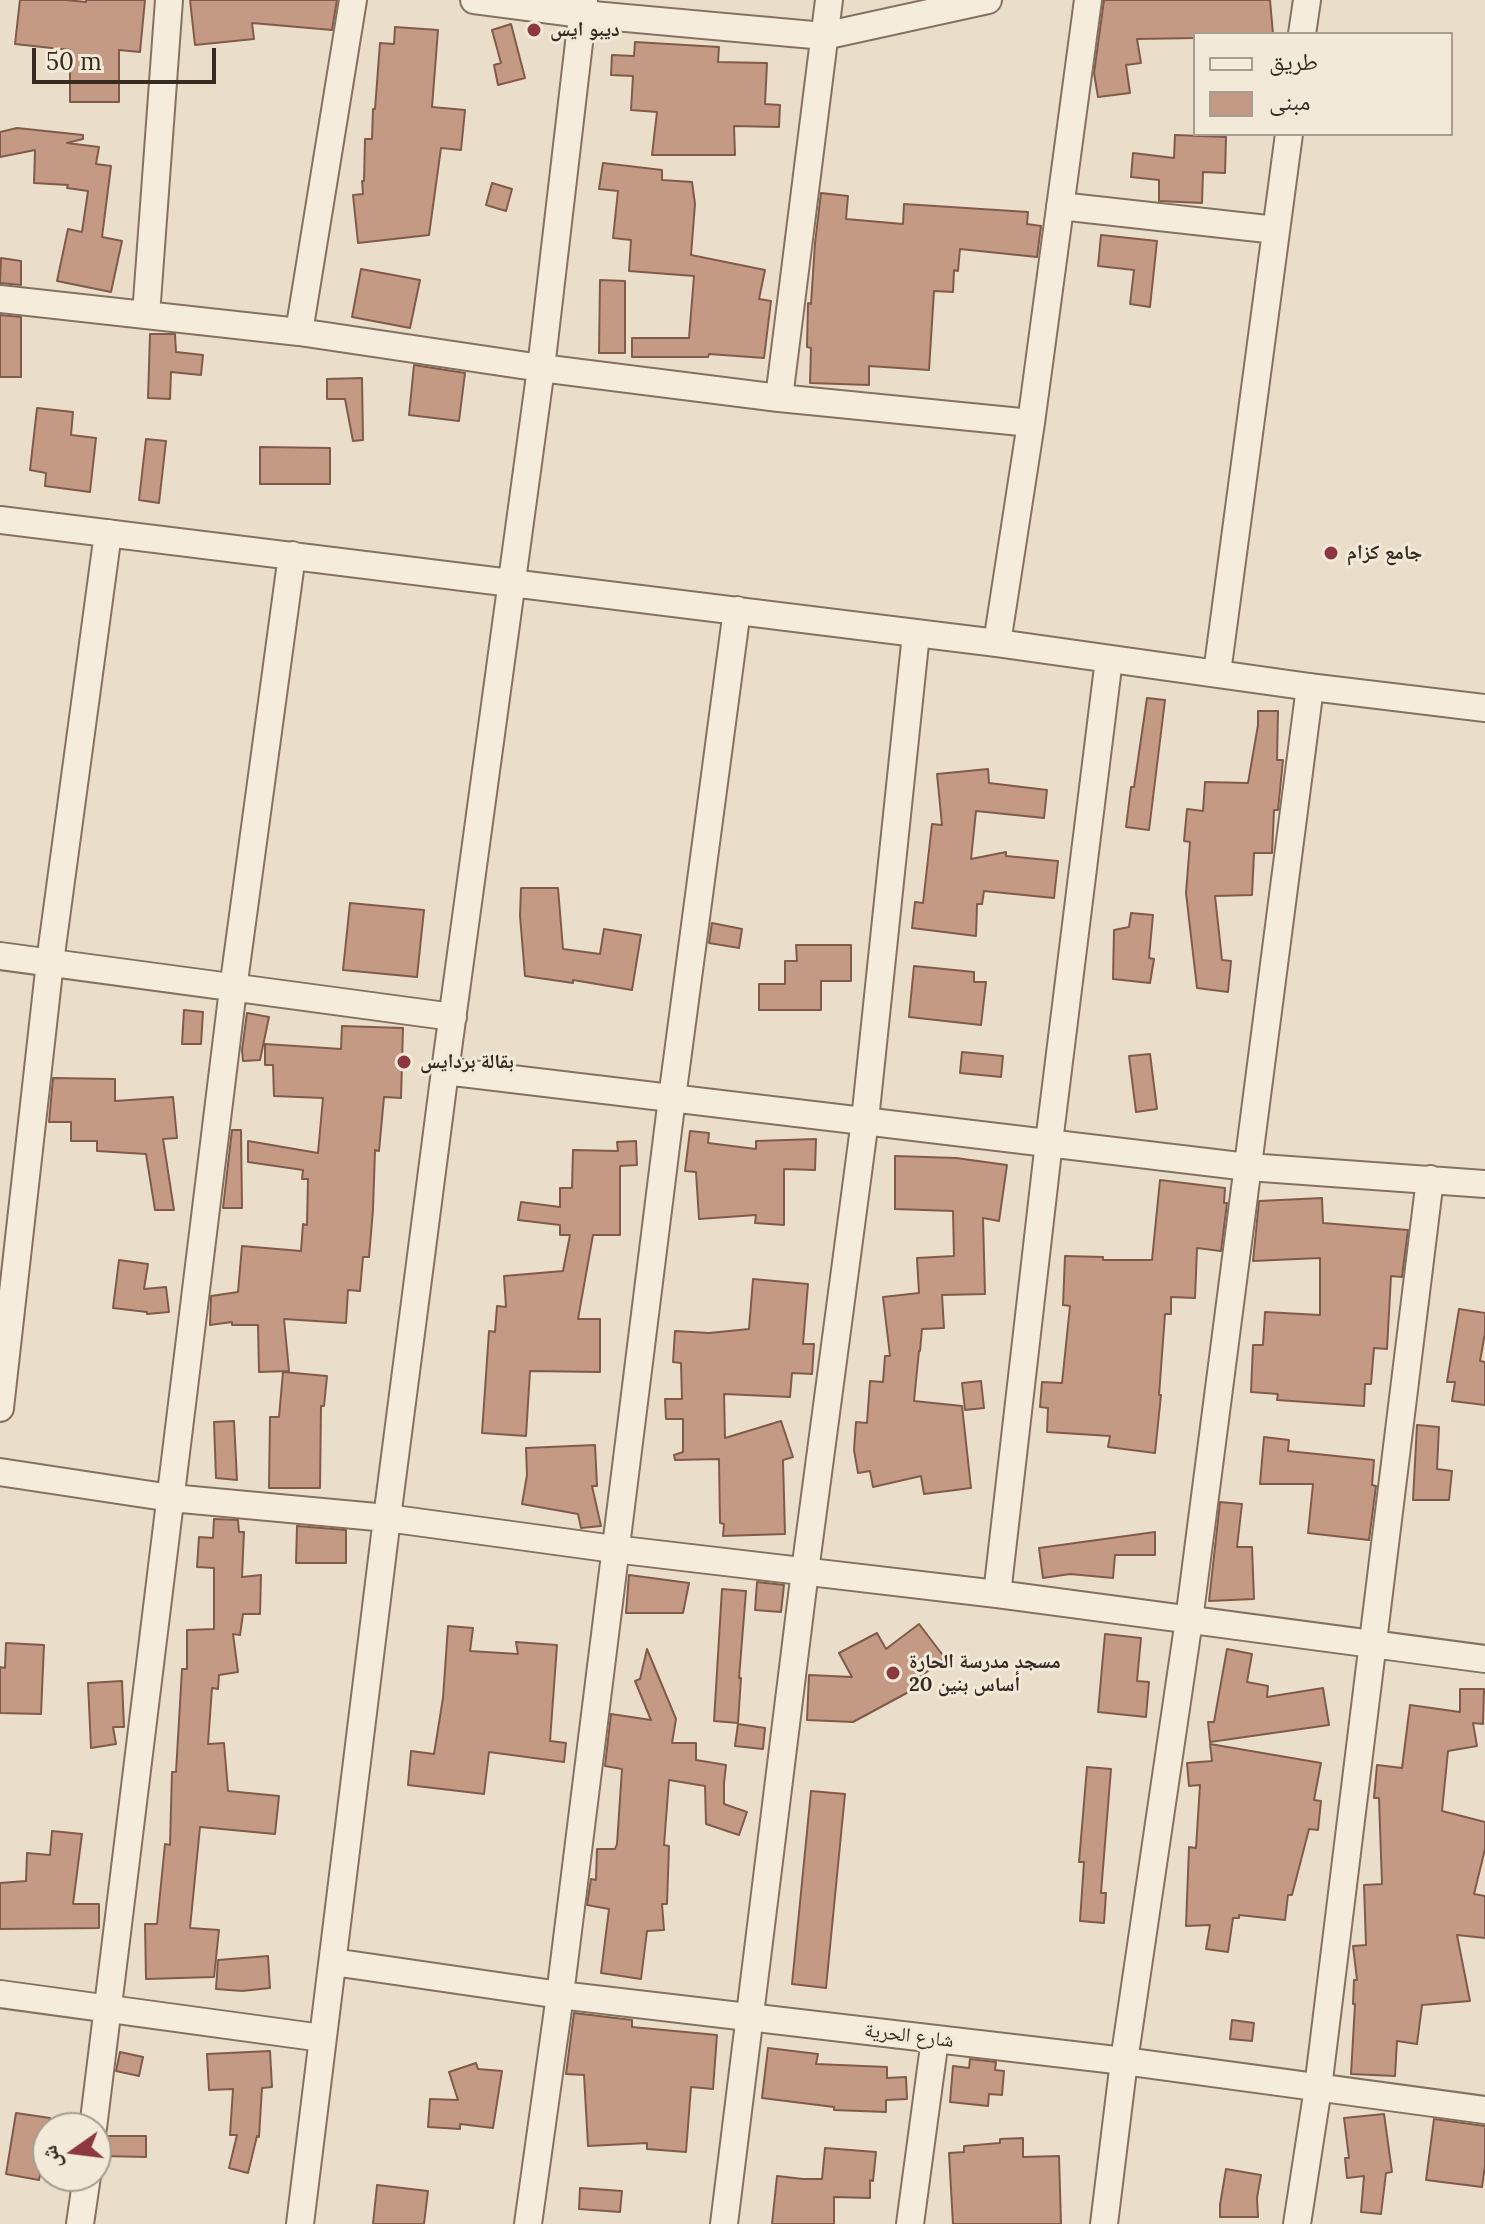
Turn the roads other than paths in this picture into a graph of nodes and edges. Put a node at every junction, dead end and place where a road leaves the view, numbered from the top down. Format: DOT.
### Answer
graph roads {
  1 [pos="169,0"];
  2 [pos="353,0"];
  3 [pos="474,0"];
  4 [pos="829,0"];
  5 [pos="988,0"];
  6 [pos="1088,0"];
  7 [pos="1307,0"];
  8 [pos="583,7"];
  9 [pos="1302,32"];
  10 [pos="824,36"];
  11 [pos="1289,136"];
  12 [pos="1060,206"];
  13 [pos="1276,230"];
  14 [pos="0,299"];
  15 [pos="146,315"];
  16 [pos="299,332"];
  17 [pos="541,368"];
  18 [pos="779,398"];
  19 [pos="1031,423"];
  20 [pos="0,520"];
  21 [pos="108,533"];
  22 [pos="292,555"];
  23 [pos="512,585"];
  24 [pos="737,610"];
  25 [pos="916,634"];
  26 [pos="997,643"];
  27 [pos="1109,659"];
  28 [pos="1217,673"];
  29 [pos="1310,687"];
  30 [pos="1485,708"];
  31 [pos="0,956"];
  32 [pos="50,962"];
  33 [pos="233,989"];
  34 [pos="453,1017"];
  35 [pos="445,1071"];
  36 [pos="672,1098"];
  37 [pos="865,1120"];
  38 [pos="1049,1142"];
  39 [pos="1248,1167"];
  40 [pos="1430,1179"];
  41 [pos="1485,1184"];
  42 [pos="0,1408"];
  43 [pos="0,1472"];
  44 [pos="171,1498"];
  45 [pos="387,1518"];
  46 [pos="614,1549"];
  47 [pos="805,1571"];
  48 [pos="997,1594"];
  49 [pos="1189,1620"];
  50 [pos="1374,1643"];
  51 [pos="1485,1659"];
  52 [pos="333,1962"];
  53 [pos="0,1994"];
  54 [pos="560,1995"];
  55 [pos="109,2010"];
  56 [pos="749,2016"];
  57 [pos="322,2038"];
  58 [pos="935,2039"];
  59 [pos="1124,2061"];
  60 [pos="1318,2088"];
  61 [pos="1485,2110"];
  62 [pos="95,2112"];
  63 [pos="85,2192"];
  64 [pos="80,2224"];
  65 [pos="300,2224"];
  66 [pos="528,2224"];
  67 [pos="724,2224"];
  68 [pos="910,2224"];
  69 [pos="1104,2224"];
  70 [pos="1297,2224"];
  1 -- 15 [label="street"];
  2 -- 16 [label="street"];
  3 -- 8 [label="street"];
  4 -- 10 [label="street"];
  5 -- 10 [label="street"];
  6 -- 12 [label="street"];
  7 -- 9 [label="street"];
  8 -- 10 [label="street"];
  8 -- 17 [label="street"];
  10 -- 18 [label="street"];
  11 -- 13 [label="street"];
  12 -- 13 [label="street"];
  12 -- 19 [label="street"];
  13 -- 28 [label="street"];
  14 -- 15 [label="street"];
  15 -- 16 [label="street"];
  16 -- 17 [label="street"];
  17 -- 18 [label="street"];
  17 -- 23 [label="street"];
  18 -- 19 [label="street"];
  19 -- 26 [label="street"];
  20 -- 21 [label="street"];
  21 -- 22 [label="street"];
  21 -- 32 [label="street"];
  22 -- 23 [label="street"];
  22 -- 33 [label="street"];
  23 -- 24 [label="street"];
  23 -- 34 [label="street"];
  24 -- 25 [label="street"];
  24 -- 36 [label="street"];
  25 -- 26 [label="street"];
  25 -- 37 [label="street"];
  26 -- 27 [label="street"];
  27 -- 28 [label="street"];
  27 -- 38 [label="street"];
  28 -- 29 [label="street"];
  29 -- 30 [label="street"];
  29 -- 39 [label="street"];
  31 -- 32 [label="street"];
  32 -- 33 [label="street"];
  32 -- 42 [label="street"];
  33 -- 34 [label="street"];
  33 -- 44 [label="street"];
  34 -- 35 [label="street"];
  35 -- 36 [label="street"];
  35 -- 45 [label="street"];
  36 -- 37 [label="street"];
  36 -- 46 [label="street"];
  37 -- 38 [label="street"];
  37 -- 47 [label="street"];
  38 -- 39 [label="street"];
  38 -- 48 [label="street"];
  39 -- 40 [label="street"];
  39 -- 49 [label="street"];
  40 -- 41 [label="street"];
  40 -- 50 [label="street"];
  43 -- 44 [label="street"];
  44 -- 45 [label="street"];
  44 -- 55 [label="street"];
  45 -- 46 [label="street"];
  45 -- 52 [label="street"];
  46 -- 47 [label="street"];
  46 -- 54 [label="street"];
  47 -- 48 [label="street"];
  47 -- 56 [label="street"];
  48 -- 49 [label="street"];
  49 -- 50 [label="street"];
  49 -- 59 [label="street"];
  50 -- 51 [label="street"];
  50 -- 60 [label="street"];
  52 -- 54 [label="street, شارع الحرية"];
  52 -- 57 [label="street"];
  53 -- 55 [label="street"];
  54 -- 56 [label="street, شارع الحرية"];
  54 -- 66 [label="street"];
  55 -- 57 [label="street"];
  55 -- 62 [label="street"];
  56 -- 58 [label="street, شارع الحرية"];
  56 -- 67 [label="street"];
  57 -- 65 [label="street"];
  58 -- 59 [label="street, شارع الحرية"];
  58 -- 68 [label="street"];
  59 -- 60 [label="street, شارع الحرية"];
  59 -- 69 [label="street"];
  60 -- 61 [label="street, شارع الحرية"];
  60 -- 70 [label="street"];
  63 -- 64 [label="street"];
}
